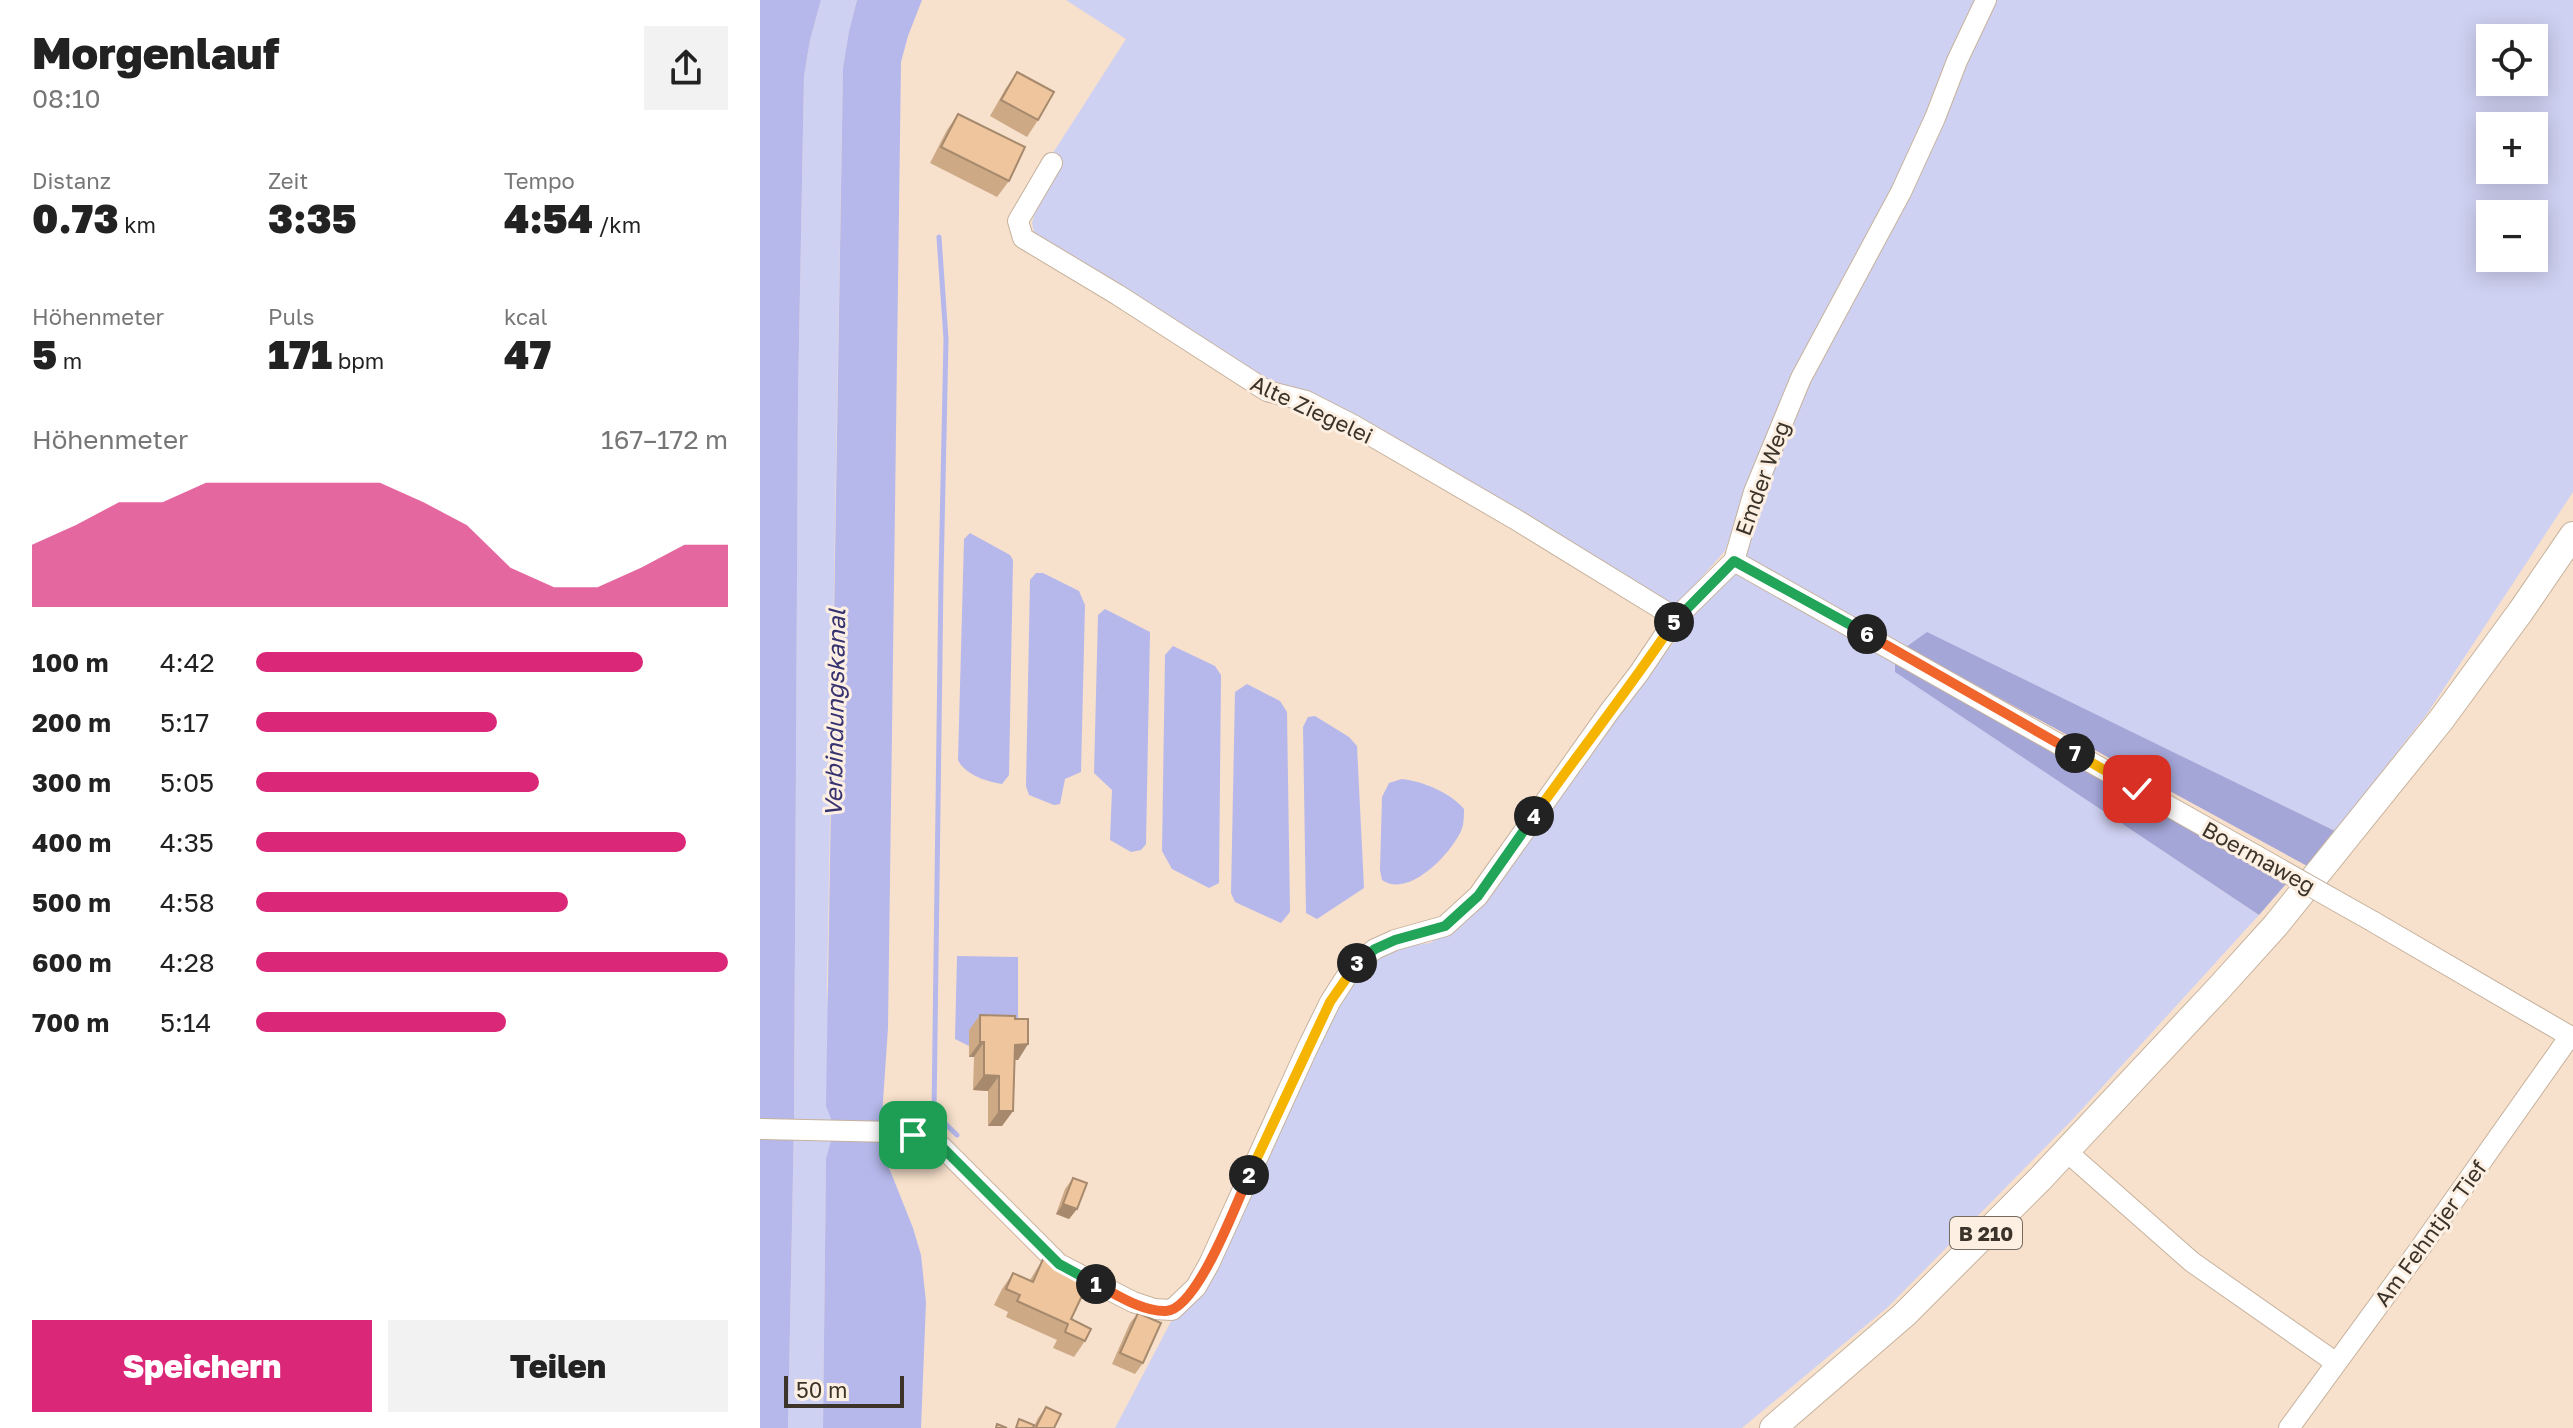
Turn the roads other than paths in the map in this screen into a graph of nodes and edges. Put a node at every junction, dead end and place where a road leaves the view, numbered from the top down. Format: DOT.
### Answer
graph roads {
  1 [pos="1986,0"];
  2 [pos="1052,163"];
  3 [pos="2573,535"];
  4 [pos="1734,561"];
  5 [pos="1676,618"];
  6 [pos="2572,1037"];
  7 [pos="760,1129"];
  8 [pos="2066,1151"];
  9 [pos="2335,1362"];
  10 [pos="1773,1428"];
  11 [pos="2289,1428"];
  1 -- 4 [label="street, Emder Weg"];
  2 -- 5 [label="street, Alte Ziegelei"];
  3 -- 8 [label="main road, B 210"];
  4 -- 5 [label="street, Emder Weg"];
  4 -- 6 [label="street, Boermaweg, bridge"];
  5 -- 7 [label="street, Emder Weg"];
  6 -- 9 [label="street, Am Fehntjer Tief"];
  8 -- 9 [label="street"];
  8 -- 10 [label="main road, B 210"];
  9 -- 11 [label="street, Am Fehntjer Tief"];
}
